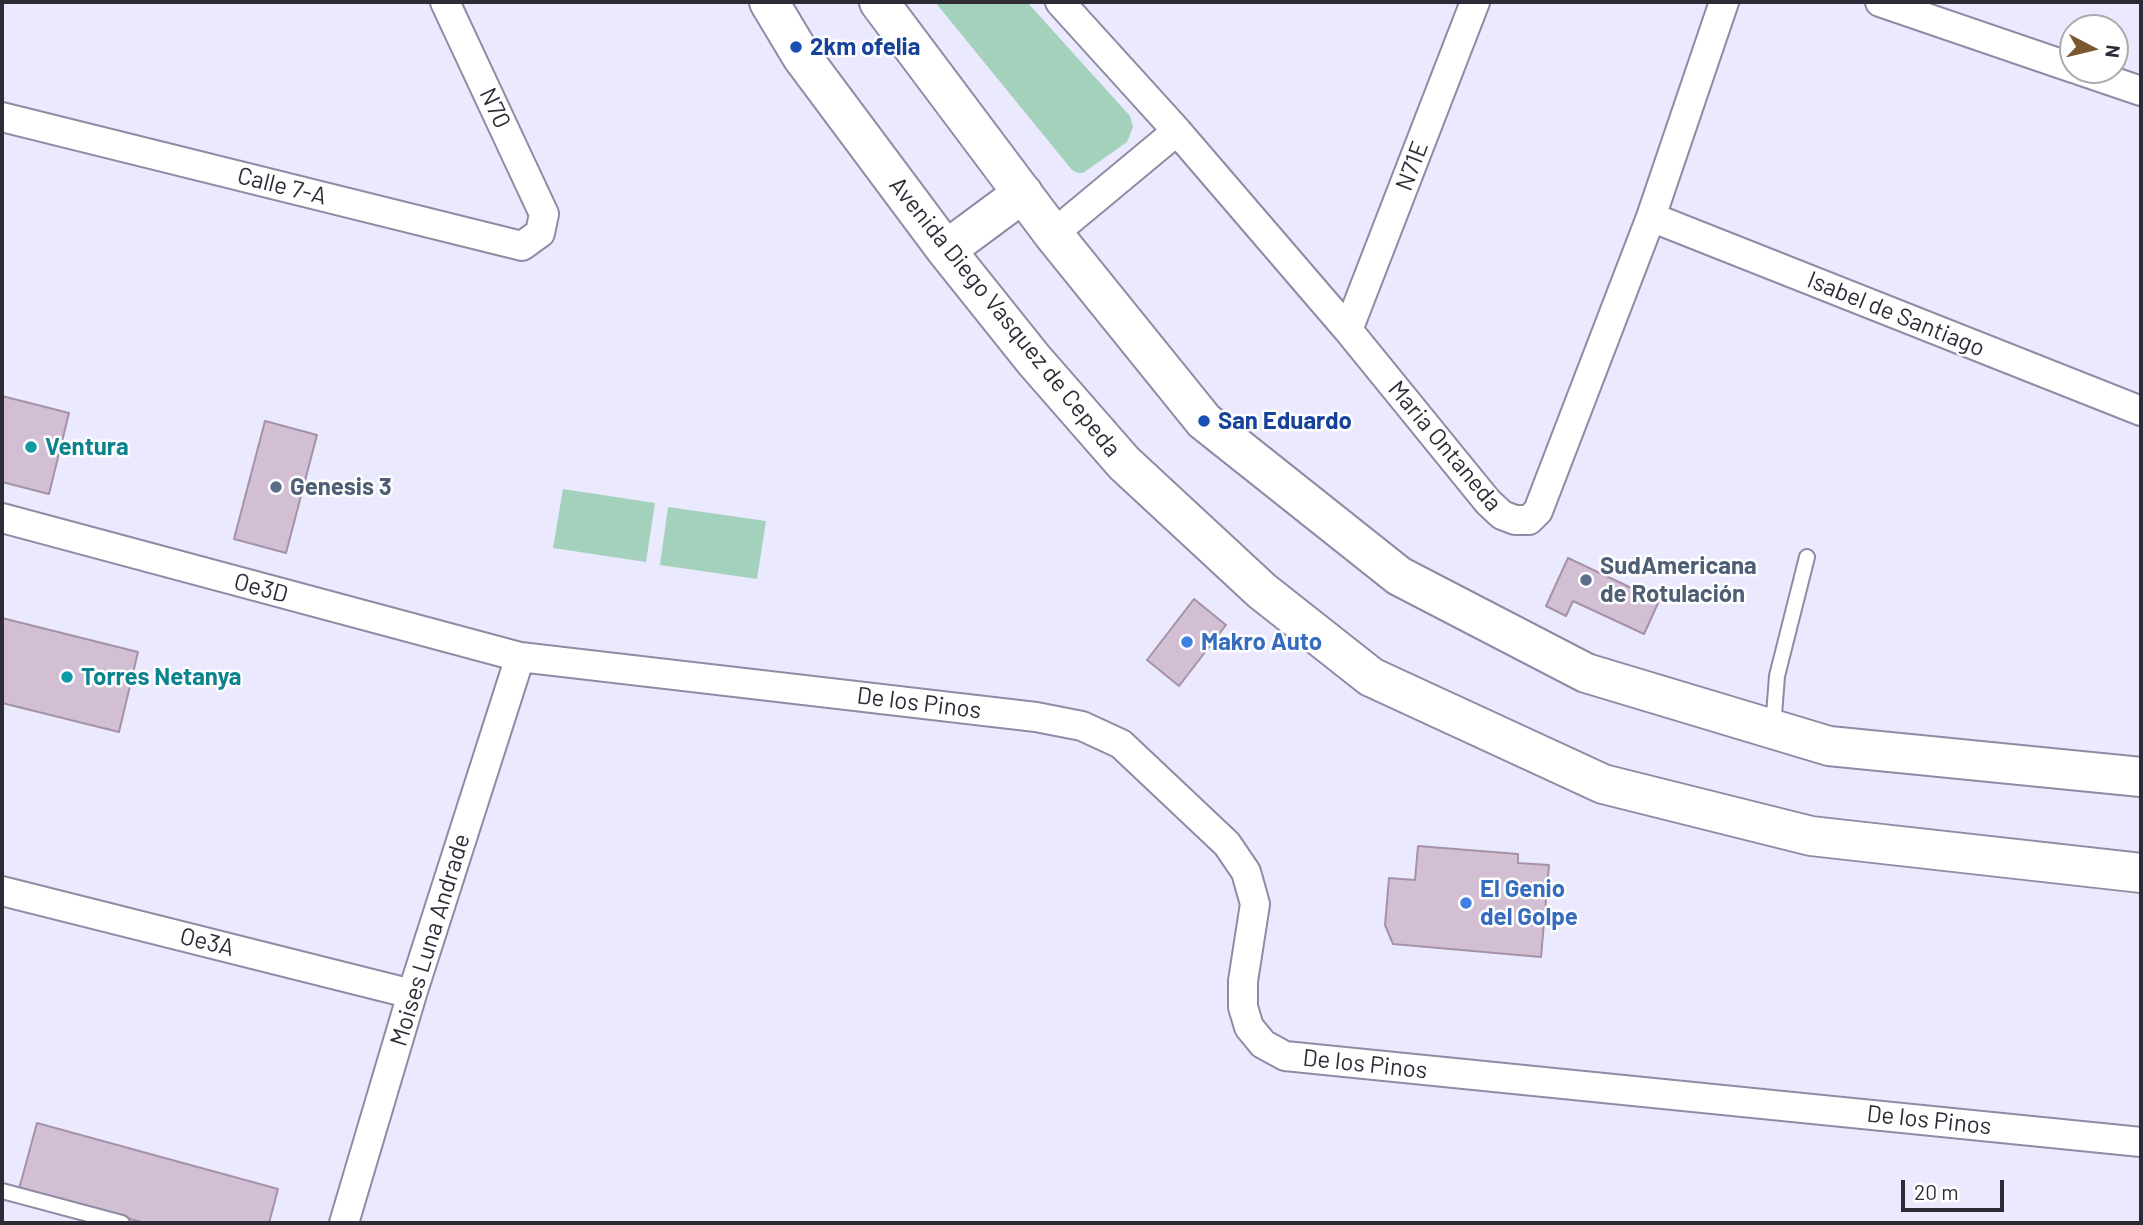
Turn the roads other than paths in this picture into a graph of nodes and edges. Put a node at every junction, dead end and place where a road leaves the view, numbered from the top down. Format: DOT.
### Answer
graph roads {
  1 [pos="444,2"];
  2 [pos="769,2"];
  3 [pos="879,2"];
  4 [pos="1060,2"];
  5 [pos="1475,2"];
  6 [pos="1724,2"];
  7 [pos="1880,2"];
  8 [pos="2059,63"];
  9 [pos="2120,84"];
  10 [pos="2141,91"];
  11 [pos="2,117"];
  12 [pos="1177,131"];
  13 [pos="1023,193"];
  14 [pos="544,215"];
  15 [pos="1651,217"];
  16 [pos="1053,234"];
  17 [pos="946,250"];
  18 [pos="1348,330"];
  19 [pos="2141,411"];
  20 [pos="2,518"];
  21 [pos="1807,557"];
  22 [pos="520,657"];
  23 [pos="1773,729"];
  24 [pos="2141,777"];
  25 [pos="2141,873"];
  26 [pos="2,891"];
  27 [pos="412,994"];
  28 [pos="2141,1142"];
  29 [pos="2,1191"];
  30 [pos="122,1223"];
  31 [pos="344,1223"];
  1 -- 14 [label="street, N70"];
  2 -- 17 [label="main road, Avenida Diego Vasquez de Cepeda"];
  3 -- 13 [label="main road"];
  4 -- 12 [label="street, Maria Ontaneda"];
  5 -- 18 [label="street, N71E"];
  6 -- 15 [label="street, Maria Ontaneda"];
  7 -- 8 [label="street"];
  9 -- 10 [label="street"];
  11 -- 14 [label="street, Calle 7-A"];
  12 -- 16 [label="street"];
  12 -- 18 [label="street, Maria Ontaneda"];
  13 -- 16 [label="main road"];
  13 -- 17 [label="main road"];
  15 -- 18 [label="street, Maria Ontaneda"];
  15 -- 19 [label="street, Isabel de Santiago"];
  16 -- 23 [label="main road"];
  17 -- 25 [label="main road, Avenida Diego Vasquez de Cepeda"];
  20 -- 22 [label="street, Oe3D"];
  21 -- 23 [label="lane"];
  22 -- 27 [label="street, Moises Luna Andrade"];
  22 -- 28 [label="street, De los Pinos"];
  23 -- 24 [label="main road"];
  26 -- 27 [label="street, Oe3A"];
  27 -- 31 [label="street, Moises Luna Andrade"];
  29 -- 30 [label="lane"];
}
